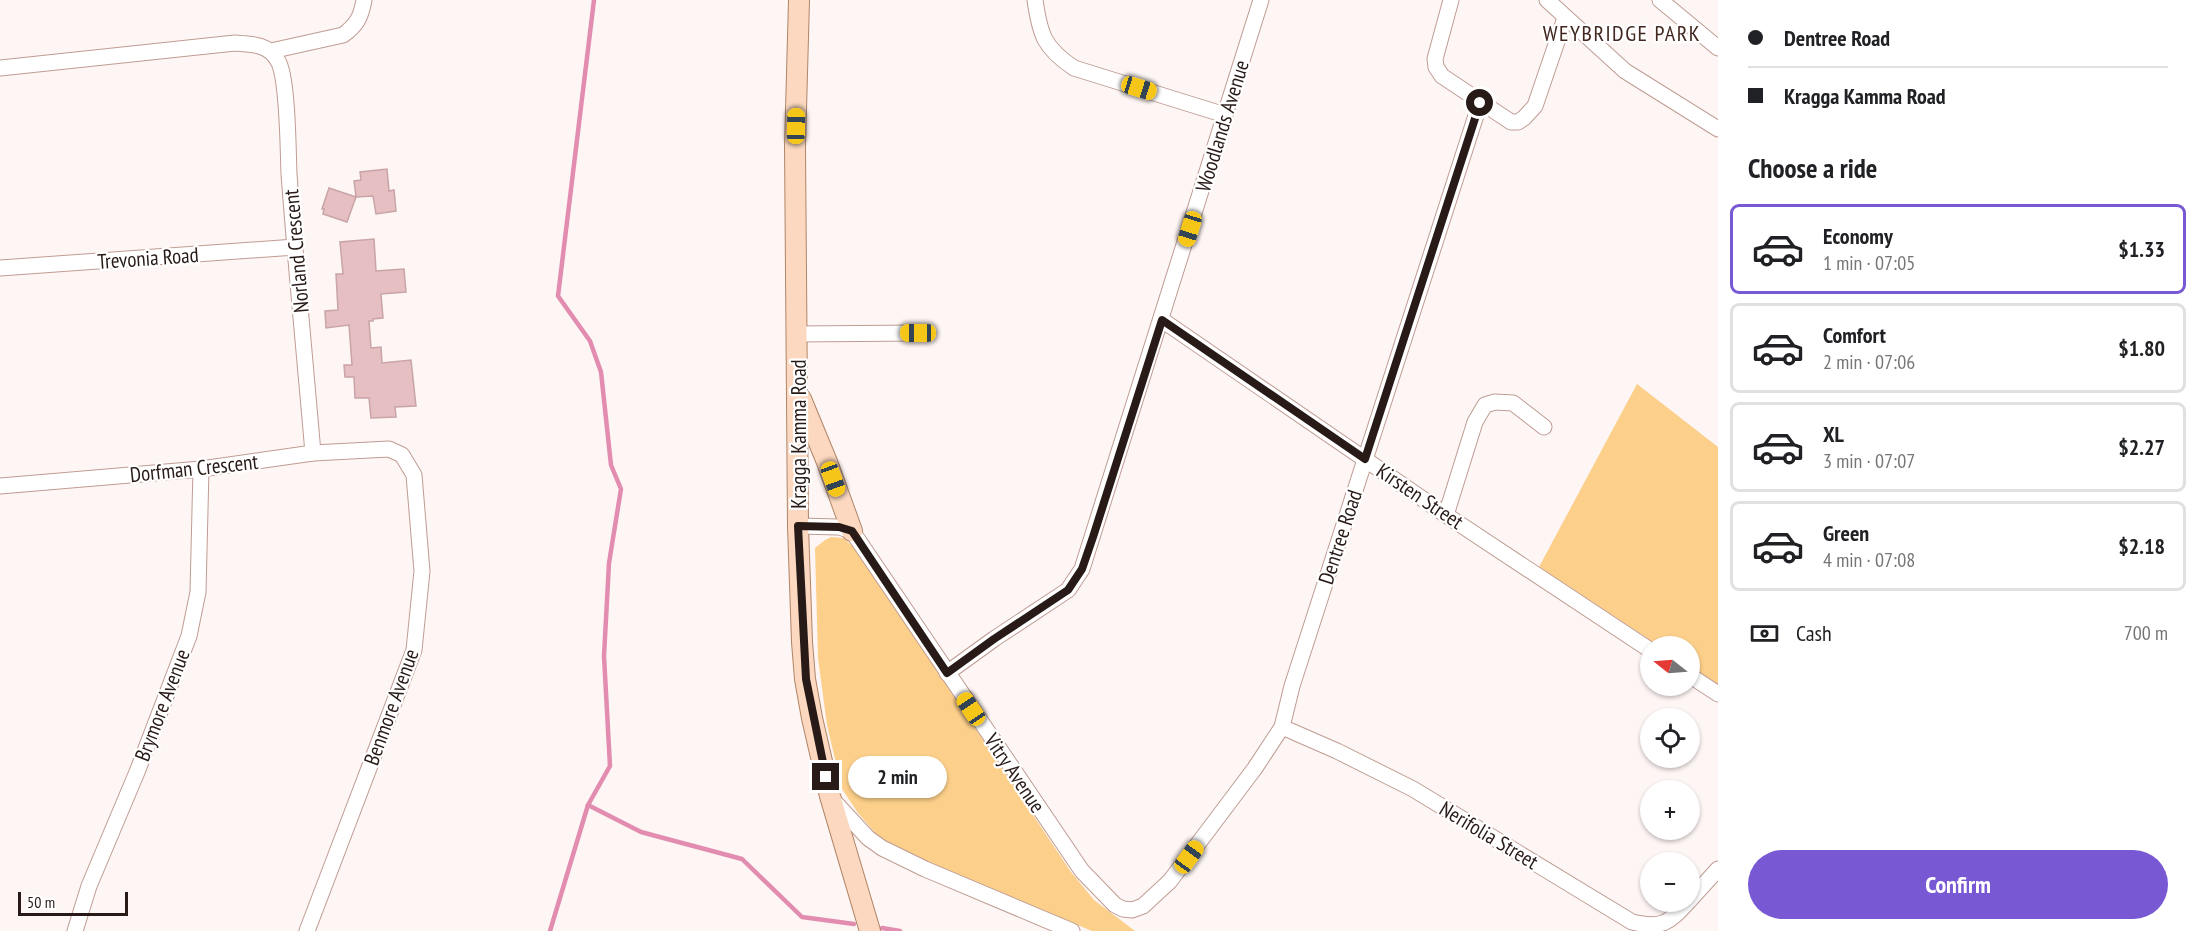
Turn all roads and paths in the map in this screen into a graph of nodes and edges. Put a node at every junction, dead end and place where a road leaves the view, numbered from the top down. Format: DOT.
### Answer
graph roads {
  1 [pos="364,0"];
  2 [pos="799,0"];
  3 [pos="1035,0"];
  4 [pos="1261,0"];
  5 [pos="1451,0"];
  6 [pos="1547,0"];
  7 [pos="1660,0"];
  8 [pos="1565,18"];
  9 [pos="1718,48"];
  10 [pos="271,51"];
  11 [pos="0,68"];
  12 [pos="1480,103"];
  13 [pos="1225,115"];
  14 [pos="1718,129"];
  15 [pos="295,247"];
  16 [pos="0,268"];
  17 [pos="1162,320"];
  18 [pos="918,333"];
  19 [pos="798,334"];
  20 [pos="797,391"];
  21 [pos="1544,427"];
  22 [pos="389,449"];
  23 [pos="313,453"];
  24 [pos="1365,459"];
  25 [pos="201,469"];
  26 [pos="0,486"];
  27 [pos="1446,515"];
  28 [pos="798,526"];
  29 [pos="852,531"];
  30 [pos="1640,643"];
  31 [pos="947,673"];
  32 [pos="1700,682"];
  33 [pos="1718,694"];
  34 [pos="1282,727"];
  35 [pos="830,796"];
  36 [pos="1718,869"];
  37 [pos="1700,889"];
  38 [pos="1114,905"];
  39 [pos="1679,912"];
  40 [pos="75,931"];
  41 [pos="307,931"];
  42 [pos="870,931"];
  43 [pos="1072,931"];
  1 -- 10 [label="street"];
  2 -- 19 [label="main road, Kragga Kamma Road"];
  3 -- 13 [label="street"];
  4 -- 13 [label="street, Woodlands Avenue"];
  5 -- 12 [label="street"];
  6 -- 8 [label="street"];
  7 -- 9 [label="street"];
  8 -- 12 [label="street"];
  8 -- 14 [label="street"];
  10 -- 11 [label="street"];
  10 -- 15 [label="street, Norland Crescent"];
  12 -- 24 [label="street, Dentree Road"];
  13 -- 17 [label="street, Woodlands Avenue"];
  15 -- 16 [label="street, Trevonia Road"];
  15 -- 23 [label="street, Norland Crescent"];
  17 -- 24 [label="street, Kirsten Street"];
  17 -- 31 [label="street, Woodlands Avenue"];
  18 -- 19 [label="street"];
  19 -- 20 [label="main road, Kragga Kamma Road"];
  20 -- 28 [label="main road, Kragga Kamma Road"];
  20 -- 29 [label="main road"];
  21 -- 27 [label="street"];
  22 -- 23 [label="street, Dorfman Crescent"];
  22 -- 41 [label="street, Benmore Avenue"];
  23 -- 25 [label="street, Dorfman Crescent"];
  24 -- 27 [label="street, Kirsten Street"];
  24 -- 34 [label="street, Dentree Road"];
  25 -- 26 [label="street, Dorfman Crescent"];
  25 -- 40 [label="street, Brymore Avenue"];
  27 -- 30 [label="street, Kirsten Street"];
  28 -- 29 [label="street"];
  28 -- 35 [label="main road, Kragga Kamma Road"];
  29 -- 31 [label="street, Vitry Avenue"];
  31 -- 38 [label="street, Vitry Avenue"];
  32 -- 33 [label="street"];
  34 -- 38 [label="street, Dentree Road"];
  34 -- 39 [label="street, Nerifolia Street"];
  35 -- 42 [label="main road, Kragga Kamma Road"];
  35 -- 43 [label="street"];
  36 -- 37 [label="street, Nerifolia Street"];
}
